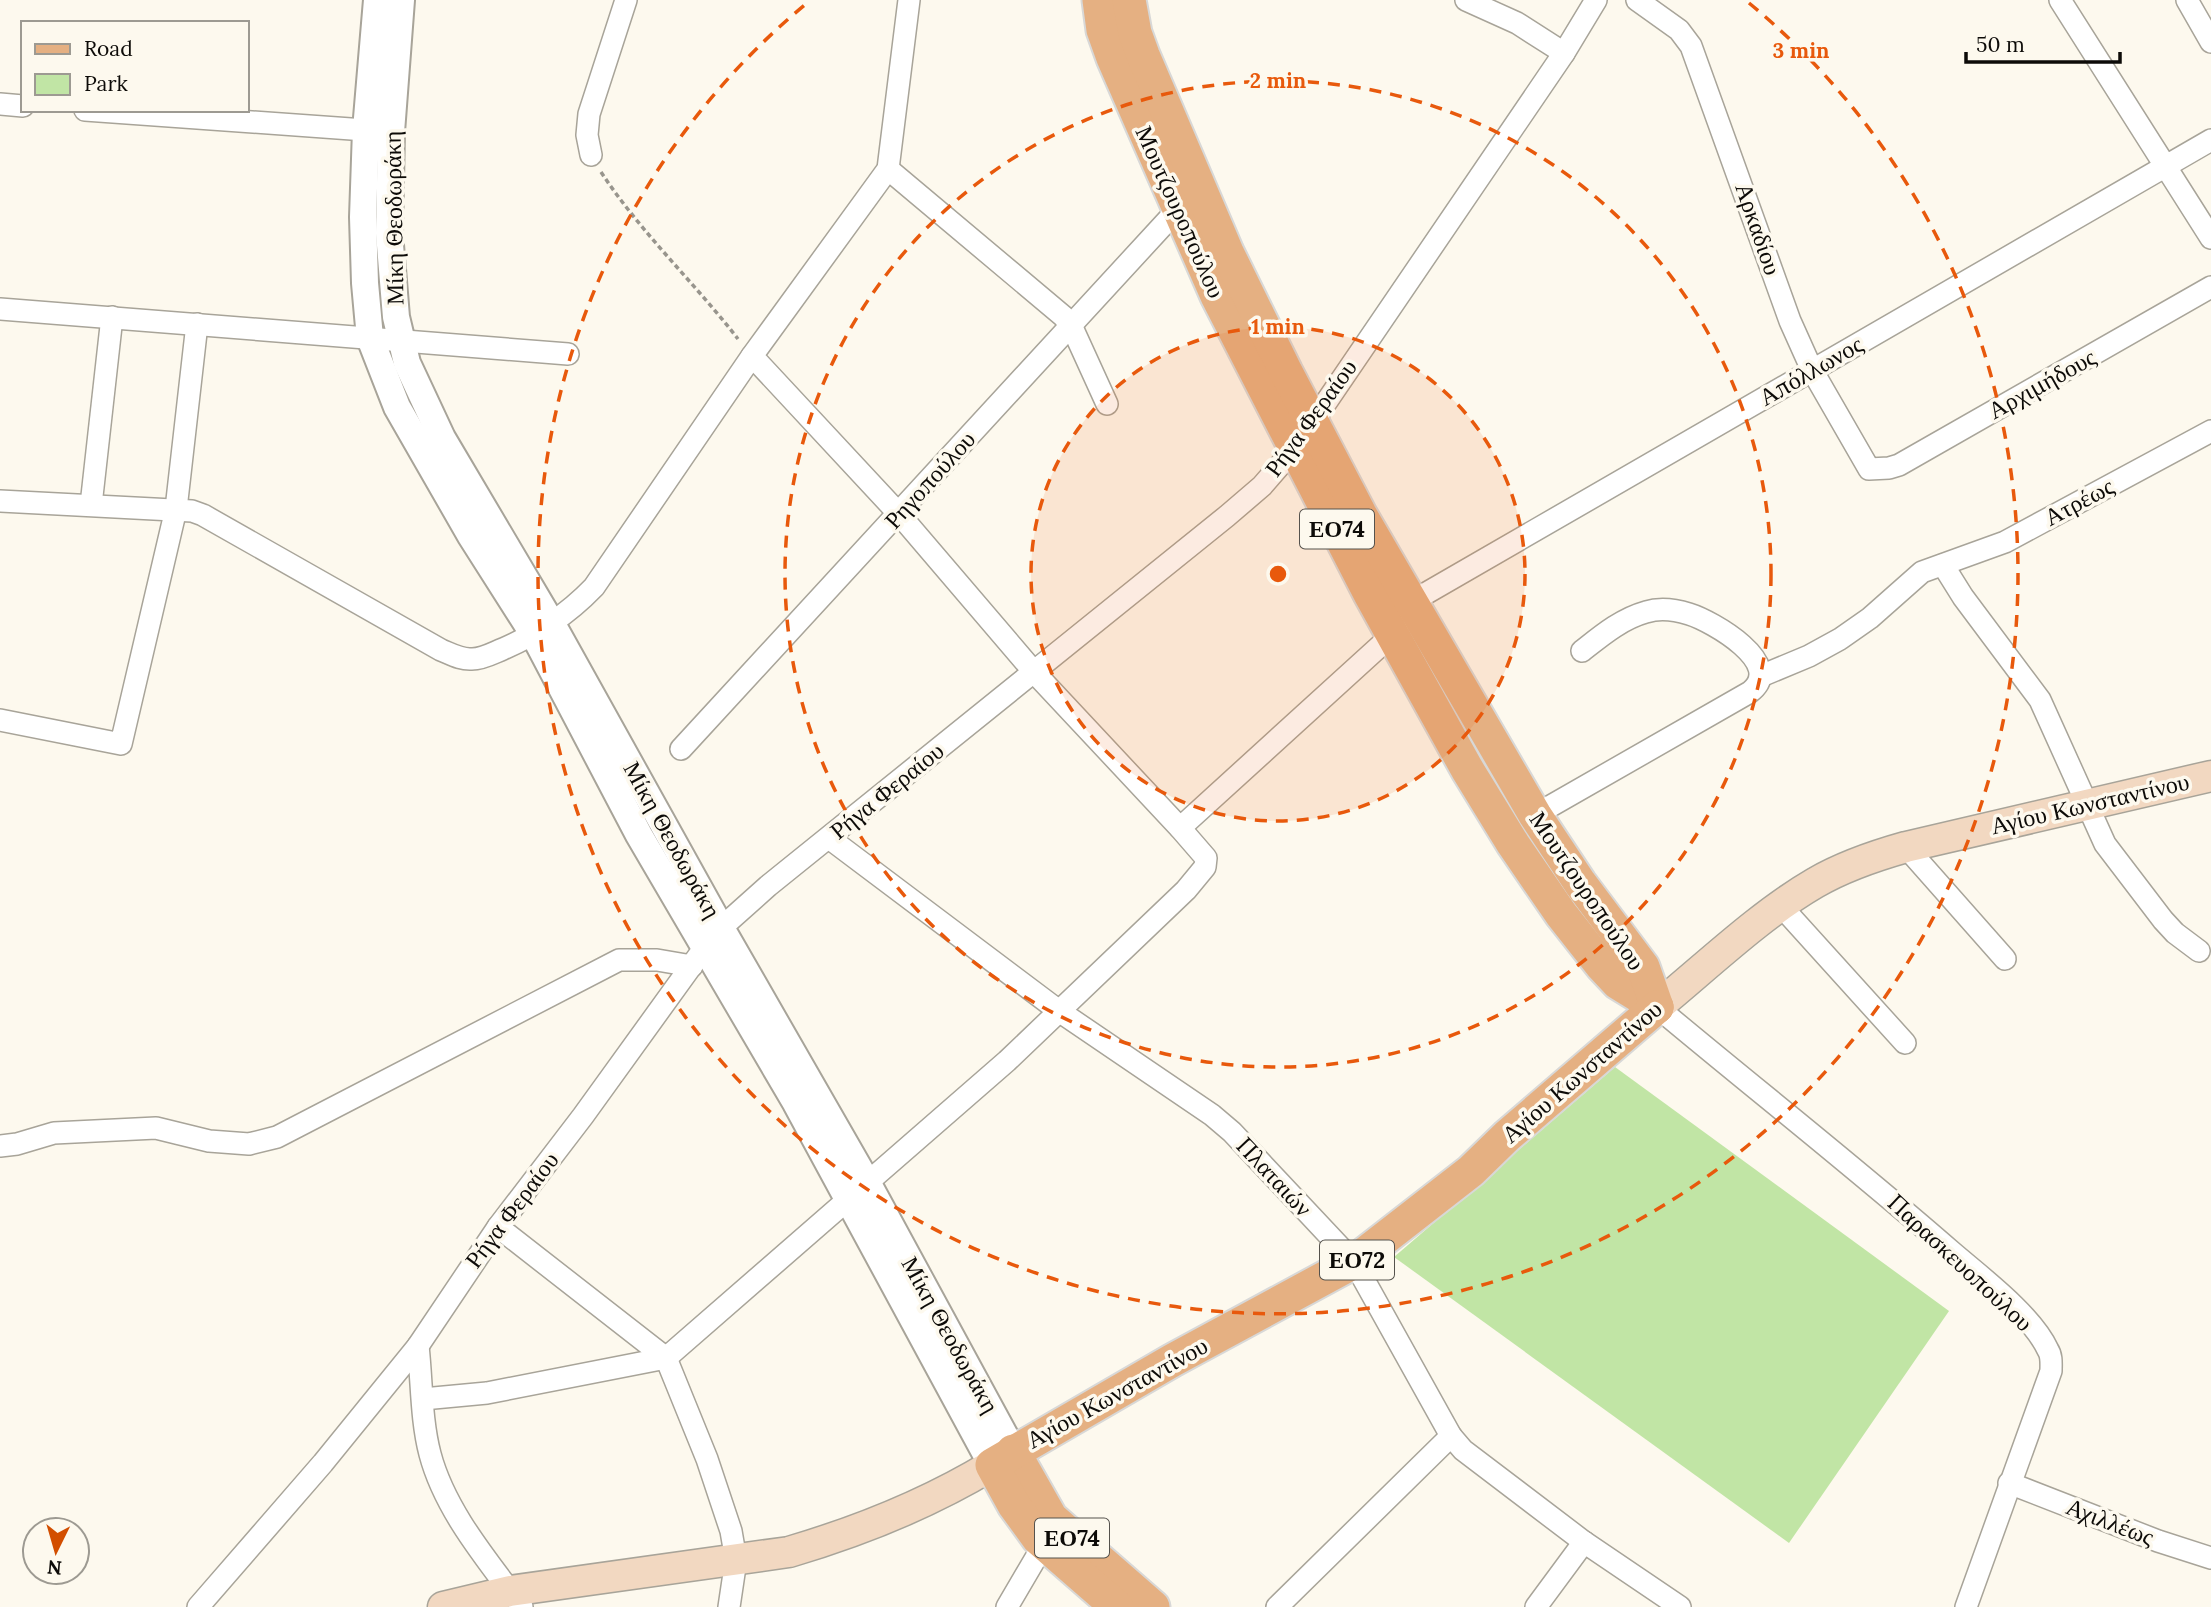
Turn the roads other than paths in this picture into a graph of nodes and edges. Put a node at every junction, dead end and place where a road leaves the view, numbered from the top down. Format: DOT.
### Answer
graph roads {
  1 [pos="377,0"];
  2 [pos="401,0"];
  3 [pos="626,0"];
  4 [pos="909,0"];
  5 [pos="1099,0"];
  6 [pos="1129,0"];
  7 [pos="1466,0"];
  8 [pos="1596,0"];
  9 [pos="1637,0"];
  10 [pos="2060,0"];
  11 [pos="2187,0"];
  12 [pos="2211,42"];
  13 [pos="1564,53"];
  14 [pos="0,104"];
  15 [pos="21,106"];
  16 [pos="113,112"];
  17 [pos="379,131"];
  18 [pos="2211,140"];
  19 [pos="591,155"];
  20 [pos="2165,166"];
  21 [pos="888,169"];
  22 [pos="1178,209"];
  23 [pos="2211,238"];
  24 [pos="2211,287"];
  25 [pos="0,309"];
  26 [pos="112,317"];
  27 [pos="197,324"];
  28 [pos="1071,325"];
  29 [pos="370,338"];
  30 [pos="400,341"];
  31 [pos="568,354"];
  32 [pos="752,356"];
  33 [pos="1812,370"];
  34 [pos="1107,404"];
  35 [pos="2211,432"];
  36 [pos="1303,435"];
  37 [pos="1869,469"];
  38 [pos="0,501"];
  39 [pos="91,505"];
  40 [pos="176,509"];
  41 [pos="899,514"];
  42 [pos="1943,565"];
  43 [pos="1411,602"];
  44 [pos="543,629"];
  45 [pos="1392,635"];
  46 [pos="1581,651"];
  47 [pos="1034,671"];
  48 [pos="1760,676"];
  49 [pos="0,720"];
  50 [pos="681,748"];
  51 [pos="2211,776"];
  52 [pos="2087,805"];
  53 [pos="1535,815"];
  54 [pos="1180,828"];
  55 [pos="829,838"];
  56 [pos="1906,847"];
  57 [pos="1781,906"];
  58 [pos="706,947"];
  59 [pos="2199,951"];
  60 [pos="2005,959"];
  61 [pos="1657,1007"];
  62 [pos="1059,1011"];
  63 [pos="1905,1043"];
  64 [pos="0,1146"];
  65 [pos="858,1192"];
  66 [pos="498,1227"];
  67 [pos="1354,1262"];
  68 [pos="418,1346"];
  69 [pos="666,1358"];
  70 [pos="423,1399"];
  71 [pos="1451,1436"];
  72 [pos="1002,1458"];
  73 [pos="2009,1483"];
  74 [pos="1584,1542"];
  75 [pos="1044,1544"];
  76 [pos="2211,1559"];
  77 [pos="736,1560"];
  78 [pos="516,1599"];
  79 [pos="1973,1605"];
  80 [pos="198,1607"];
  81 [pos="443,1607"];
  82 [pos="729,1607"];
  83 [pos="1007,1607"];
  84 [pos="1117,1607"];
  85 [pos="1153,1607"];
  86 [pos="1278,1607"];
  87 [pos="1536,1607"];
  88 [pos="1680,1607"];
  1 -- 17 [label="street, Μίκη Θεοδωράκη"];
  2 -- 17 [label="street, Μίκη Θεοδωράκη"];
  3 -- 19 [label="street"];
  4 -- 21 [label="street"];
  5 -- 22 [label="main road, Μουτζουροπούλου / ΕΟ74"];
  6 -- 36 [label="main road, Μουτζουροπούλου / ΕΟ74"];
  7 -- 13 [label="street"];
  8 -- 13 [label="street, Ρήγα Φεραίου"];
  9 -- 33 [label="street, Αρκαδίου"];
  10 -- 20 [label="street"];
  11 -- 12 [label="street"];
  13 -- 36 [label="street, Ρήγα Φεραίου"];
  14 -- 15 [label="street"];
  16 -- 17 [label="street"];
  17 -- 29 [label="street, Μίκη Θεοδωράκη"];
  17 -- 30 [label="street, Μίκη Θεοδωράκη"];
  18 -- 20 [label="street, Απόλλωνος"];
  20 -- 23 [label="street"];
  20 -- 33 [label="street, Απόλλωνος"];
  21 -- 28 [label="street"];
  21 -- 32 [label="street"];
  22 -- 28 [label="street, Ρηγοπούλου"];
  22 -- 36 [label="main road, Μουτζουροπούλου / ΕΟ74"];
  24 -- 37 [label="street, Αρχιμήδους"];
  25 -- 26 [label="street"];
  26 -- 27 [label="street"];
  26 -- 39 [label="street"];
  27 -- 29 [label="street"];
  27 -- 40 [label="street"];
  28 -- 34 [label="street"];
  28 -- 41 [label="street, Ρηγοπούλου"];
  29 -- 30 [label="street"];
  29 -- 44 [label="street, Μίκη Θεοδωράκη"];
  30 -- 31 [label="street"];
  30 -- 44 [label="street, Μίκη Θεοδωράκη"];
  32 -- 41 [label="street"];
  32 -- 44 [label="street"];
  33 -- 37 [label="street, Αρκαδίου"];
  33 -- 43 [label="street, Απόλλωνος"];
  35 -- 42 [label="street, Ατρέως"];
  36 -- 43 [label="main road, Μουτζουροπούλου / ΕΟ74"];
  36 -- 45 [label="main road, Μουτζουροπούλου / ΕΟ74"];
  36 -- 47 [label="street, Ρήγα Φεραίου"];
  38 -- 39 [label="street"];
  39 -- 40 [label="street"];
  40 -- 44 [label="street"];
  40 -- 49 [label="street"];
  41 -- 47 [label="street"];
  41 -- 50 [label="street, Ρηγοπούλου"];
  42 -- 48 [label="street, Ατρέως"];
  42 -- 52 [label="street"];
  43 -- 45 [label="street"];
  43 -- 53 [label="main road, Μουτζουροπούλου / ΕΟ74"];
  44 -- 58 [label="street, Μίκη Θεοδωράκη"];
  45 -- 54 [label="street"];
  45 -- 61 [label="main road, Μουτζουροπούλου / ΕΟ74"];
  46 -- 48 [label="street"];
  47 -- 54 [label="street"];
  47 -- 55 [label="street, Ρήγα Φεραίου"];
  48 -- 53 [label="street"];
  51 -- 52 [label="main road, Αγίου Κωνσταντίνου"];
  52 -- 56 [label="main road, Αγίου Κωνσταντίνου"];
  52 -- 59 [label="street"];
  53 -- 61 [label="main road, Μουτζουροπούλου / ΕΟ74"];
  54 -- 62 [label="street"];
  55 -- 58 [label="street, Ρήγα Φεραίου"];
  55 -- 62 [label="street, Πλαταιών"];
  56 -- 57 [label="main road, Αγίου Κωνσταντίνου"];
  56 -- 60 [label="street"];
  57 -- 61 [label="main road, Αγίου Κωνσταντίνου"];
  57 -- 63 [label="street"];
  58 -- 64 [label="street"];
  58 -- 65 [label="street, Μίκη Θεοδωράκη"];
  58 -- 66 [label="street, Ρήγα Φεραίου"];
  61 -- 67 [label="main road, Αγίου Κωνσταντίνου / ΕΟ72"];
  61 -- 73 [label="street, Παρασκευοπούλου"];
  62 -- 65 [label="street"];
  62 -- 67 [label="street, Πλαταιών"];
  65 -- 69 [label="street"];
  65 -- 72 [label="street, Μίκη Θεοδωράκη"];
  66 -- 68 [label="street, Ρήγα Φεραίου"];
  66 -- 69 [label="street"];
  67 -- 71 [label="street, Πλαταιών"];
  67 -- 72 [label="main road, Αγίου Κωνσταντίνου / ΕΟ72"];
  68 -- 70 [label="street"];
  68 -- 80 [label="street, Ρήγα Φεραίου"];
  69 -- 70 [label="street"];
  69 -- 77 [label="street"];
  70 -- 78 [label="street"];
  71 -- 74 [label="street, Πλαταιών"];
  71 -- 86 [label="street"];
  72 -- 75 [label="main road, Μίκη Θεοδωράκη / ΕΟ74"];
  72 -- 77 [label="main road, ΕΟ72"];
  72 -- 85 [label="main road, Μίκη Θεοδωράκη / ΕΟ74"];
  73 -- 76 [label="street, Αχιλλέως"];
  73 -- 79 [label="street, Παρασκευοπούλου"];
  74 -- 87 [label="street"];
  74 -- 88 [label="street, Πλαταιών"];
  75 -- 83 [label="street"];
  75 -- 84 [label="main road, Μίκη Θεοδωράκη / ΕΟ74"];
  77 -- 78 [label="main road, ΕΟ72"];
  77 -- 82 [label="street"];
  78 -- 81 [label="main road, ΕΟ72"];
}
